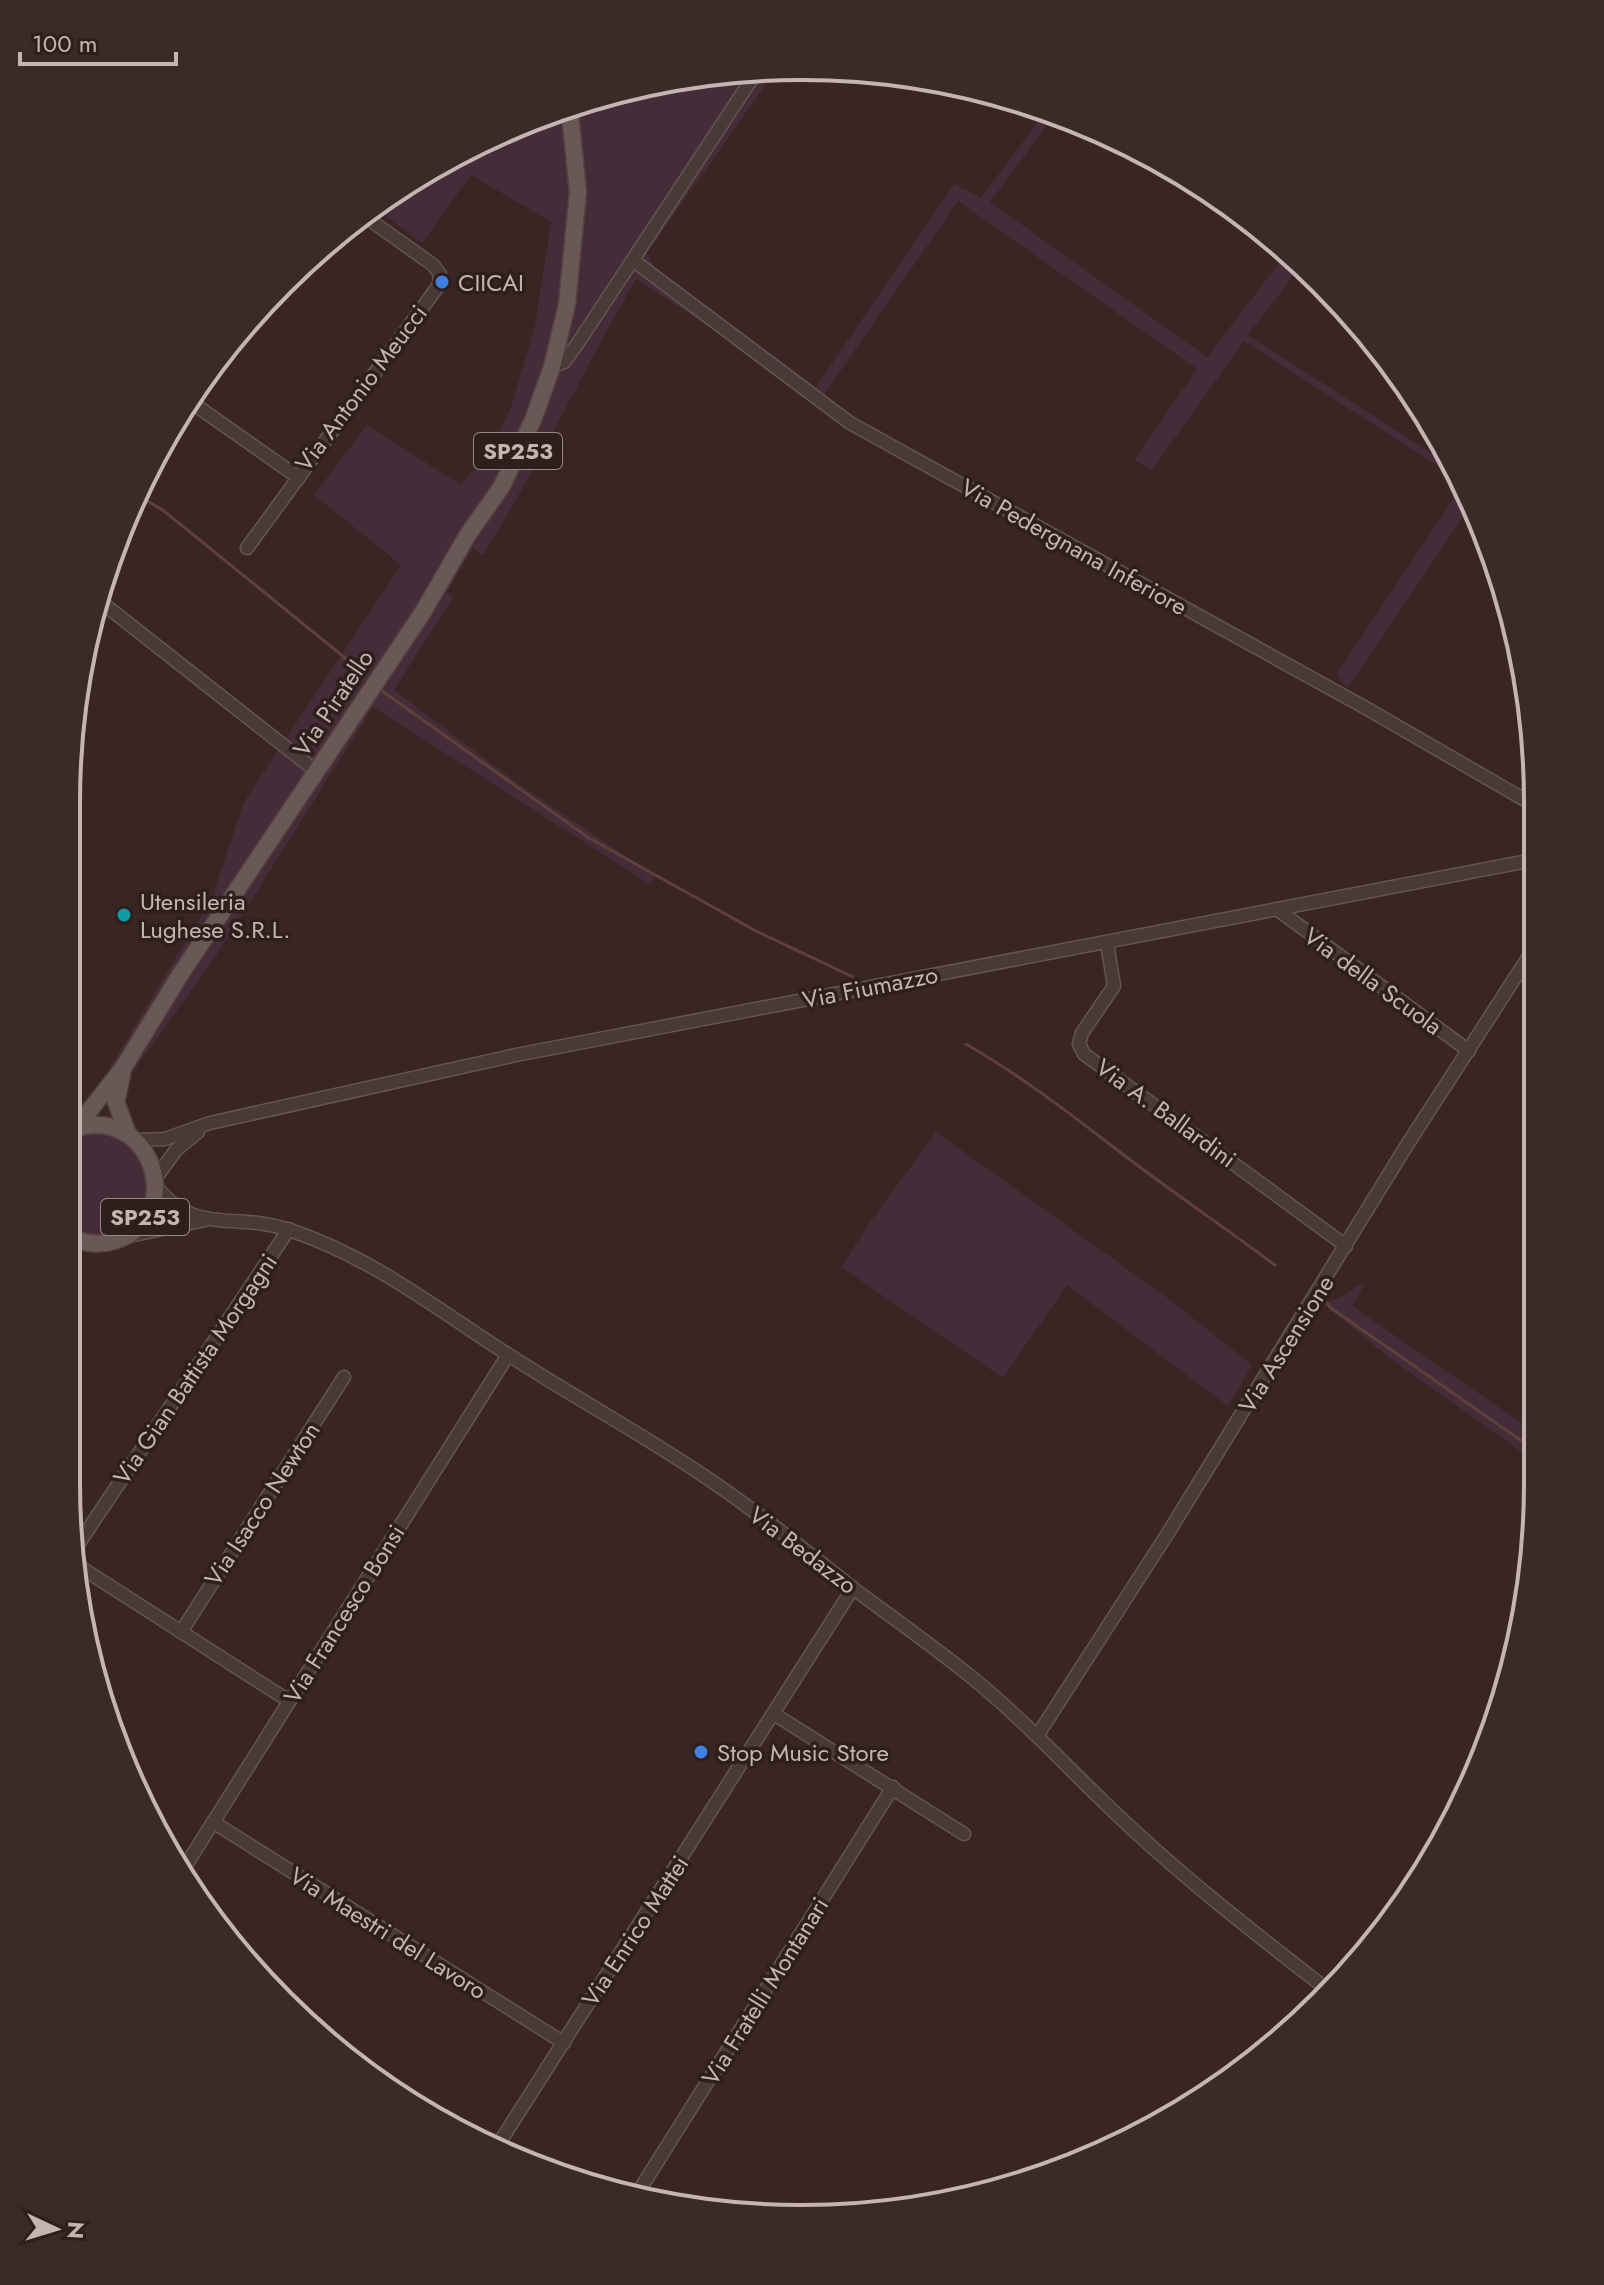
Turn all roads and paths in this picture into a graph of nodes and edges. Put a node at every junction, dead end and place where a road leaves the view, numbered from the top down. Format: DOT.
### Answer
graph roads {
  1 [pos="750,82"];
  2 [pos="570,118"];
  3 [pos="372,222"];
  4 [pos="634,261"];
  5 [pos="552,367"];
  6 [pos="198,407"];
  7 [pos="299,478"];
  8 [pos="247,548"];
  9 [pos="107,607"];
  10 [pos="316,771"];
  11 [pos="1524,799"];
  12 [pos="1524,862"];
  13 [pos="1278,910"];
  14 [pos="1107,943"];
  15 [pos="1524,964"];
  16 [pos="1469,1051"];
  17 [pos="131,1055"];
  18 [pos="80,1119"];
  19 [pos="210,1123"];
  20 [pos="80,1129"];
  21 [pos="132,1137"];
  22 [pos="155,1182"];
  23 [pos="210,1219"];
  24 [pos="289,1229"];
  25 [pos="122,1238"];
  26 [pos="80,1241"];
  27 [pos="85,1243"];
  28 [pos="80,1244"];
  29 [pos="1346,1246"];
  30 [pos="508,1355"];
  31 [pos="344,1377"];
  32 [pos="83,1538"];
  33 [pos="85,1570"];
  34 [pos="853,1588"];
  35 [pos="181,1632"];
  36 [pos="289,1701"];
  37 [pos="774,1714"];
  38 [pos="1037,1736"];
  39 [pos="893,1787"];
  40 [pos="213,1822"];
  41 [pos="964,1834"];
  42 [pos="188,1862"];
  43 [pos="1321,1985"];
  44 [pos="564,2043"];
  45 [pos="502,2139"];
  46 [pos="642,2186"];
  1 -- 4 [label="street, Via Piratello"];
  2 -- 5 [label="main road, Via Piratello / SP253"];
  3 -- 7 [label="street, Via Antonio Meucci"];
  4 -- 5 [label="street, Via Piratello"];
  4 -- 11 [label="street, Via Pedergnana Inferiore"];
  5 -- 10 [label="main road, Via Piratello / SP253"];
  6 -- 7 [label="street, Via Antonio Meucci"];
  7 -- 8 [label="street"];
  9 -- 10 [label="street"];
  10 -- 17 [label="main road, Via Piratello / SP253"];
  12 -- 13 [label="street, Via Fiumazzo"];
  13 -- 14 [label="street, Via Fiumazzo"];
  13 -- 16 [label="street, Via della Scuola"];
  14 -- 19 [label="street, Via Fiumazzo"];
  14 -- 29 [label="street, Via A. Ballardini"];
  15 -- 16 [label="street, Via Ascensione"];
  16 -- 29 [label="street, Via Ascensione"];
  17 -- 18 [label="main road, Via Piratello / SP253"];
  17 -- 21 [label="main road, Via Piratello / SP253"];
  19 -- 21 [label="street, Via Fiumazzo"];
  19 -- 22 [label="street, Via Fiumazzo"];
  20 -- 21 [label="main road, SP253"];
  21 -- 22 [label="main road, SP253"];
  22 -- 23 [label="street, Via Bedazzo"];
  22 -- 25 [label="main road, SP253"];
  23 -- 24 [label="street, Via Bedazzo"];
  23 -- 25 [label="street, Via Bedazzo"];
  24 -- 30 [label="street, Via Bedazzo"];
  24 -- 32 [label="street, Via Gian Battista Morgagni"];
  25 -- 27 [label="main road, SP253"];
  26 -- 27 [label="main road, SP253"];
  27 -- 28 [label="main road, SP253"];
  29 -- 38 [label="street, Via Ascensione"];
  30 -- 34 [label="street, Via Bedazzo"];
  30 -- 36 [label="street, Via Francesco Bonsi"];
  31 -- 35 [label="street, Via Isacco Newton"];
  33 -- 35 [label="street"];
  34 -- 37 [label="street, Via Enrico Mattei"];
  34 -- 38 [label="street, Via Bedazzo"];
  35 -- 36 [label="street"];
  36 -- 40 [label="street, Via Francesco Bonsi"];
  37 -- 39 [label="street"];
  37 -- 44 [label="street, Via Enrico Mattei"];
  38 -- 43 [label="street, Via Bedazzo"];
  39 -- 41 [label="street"];
  39 -- 46 [label="street, Via Fratelli Montanari"];
  40 -- 42 [label="street, Via Francesco Bonsi"];
  40 -- 44 [label="street, Via Maestri del Lavoro"];
  44 -- 45 [label="street, Via Enrico Mattei"];
}
